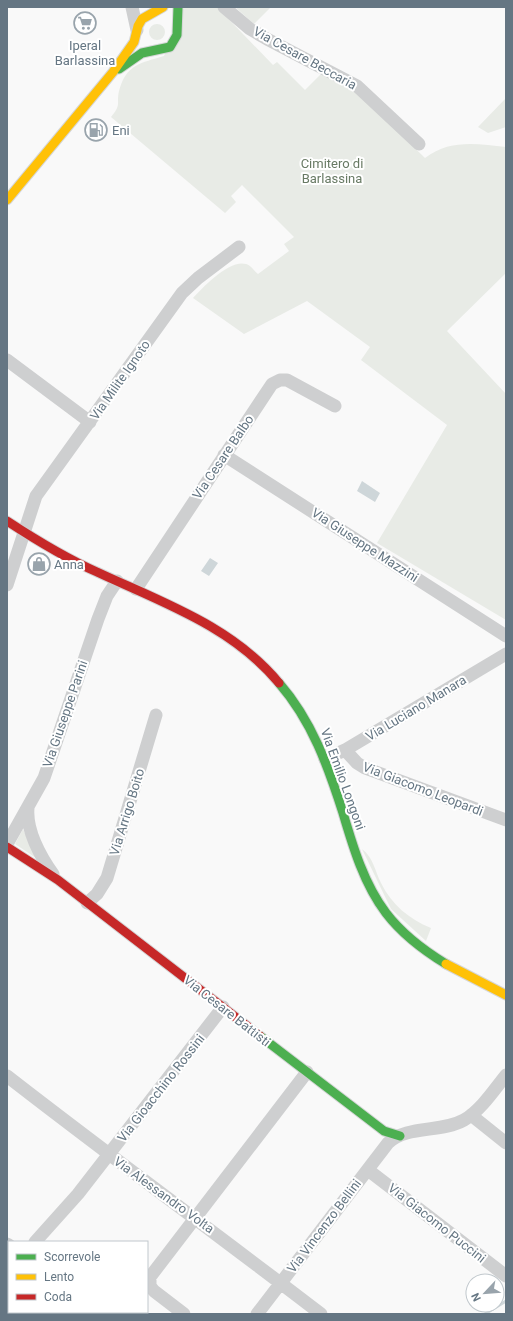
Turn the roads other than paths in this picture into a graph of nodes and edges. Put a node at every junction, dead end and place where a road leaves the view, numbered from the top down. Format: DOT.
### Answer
graph roads {
  1 [pos="133,7"];
  2 [pos="178,7"];
  3 [pos="224,7"];
  4 [pos="158,10"];
  5 [pos="176,25"];
  6 [pos="137,30"];
  7 [pos="153,52"];
  8 [pos="107,79"];
  9 [pos="419,144"];
  10 [pos="7,200"];
  11 [pos="239,247"];
  12 [pos="7,360"];
  13 [pos="335,406"];
  14 [pos="90,422"];
  15 [pos="224,455"];
  16 [pos="7,522"];
  17 [pos="24,532"];
  18 [pos="117,581"];
  19 [pos="7,585"];
  20 [pos="136,589"];
  21 [pos="506,636"];
  22 [pos="506,654"];
  23 [pos="156,715"];
  24 [pos="344,750"];
  25 [pos="325,759"];
  26 [pos="28,807"];
  27 [pos="506,820"];
  28 [pos="7,846"];
  29 [pos="58,880"];
  30 [pos="87,903"];
  31 [pos="506,995"];
  32 [pos="223,1007"];
  33 [pos="307,1072"];
  34 [pos="506,1075"];
  35 [pos="7,1076"];
  36 [pos="471,1115"];
  37 [pos="396,1137"];
  38 [pos="506,1143"];
  39 [pos="109,1155"];
  40 [pos="368,1170"];
  41 [pos="196,1217"];
  42 [pos="36,1241"];
  43 [pos="506,1276"];
  44 [pos="281,1283"];
  45 [pos="184,1314"];
  46 [pos="257,1314"];
  47 [pos="322,1314"];
  1 -- 4 [label="street"];
  1 -- 6 [label="street"];
  2 -- 5 [label="street"];
  3 -- 9 [label="street, Via Cesare Beccaria"];
  4 -- 5 [label="street"];
  4 -- 6 [label="street"];
  5 -- 7 [label="street"];
  6 -- 7 [label="street"];
  6 -- 8 [label="street"];
  7 -- 8 [label="street"];
  8 -- 10 [label="street"];
  11 -- 14 [label="street, Via Milite Ignoto"];
  12 -- 14 [label="street"];
  13 -- 15 [label="street, Via Cesare Balbo"];
  14 -- 17 [label="street, Via Milite Ignoto"];
  15 -- 20 [label="street, Via Cesare Balbo"];
  15 -- 21 [label="street, Via Giuseppe Mazzini"];
  16 -- 17 [label="street, Via Emilio Longoni"];
  17 -- 18 [label="street, Via Emilio Longoni"];
  17 -- 19 [label="street, Via Milite Ignoto"];
  18 -- 20 [label="street, Via Emilio Longoni"];
  18 -- 26 [label="street, Via Giuseppe Parini"];
  20 -- 25 [label="street, Via Emilio Longoni"];
  22 -- 24 [label="street, Via Luciano Manara"];
  23 -- 30 [label="street, Via Arrigo Boito"];
  24 -- 25 [label="street, Via Luciano Manara"];
  24 -- 27 [label="street, Via Giacomo Leopardi"];
  25 -- 31 [label="street, Via Emilio Longoni"];
  26 -- 28 [label="street, Via Giuseppe Parini"];
  26 -- 29 [label="street, Via Cesare Battisti"];
  28 -- 29 [label="street, Via Cesare Battisti"];
  29 -- 30 [label="street, Via Cesare Battisti"];
  30 -- 32 [label="street, Via Cesare Battisti"];
  32 -- 33 [label="street, Via Cesare Battisti"];
  32 -- 39 [label="street, Via Gioacchino Rossini"];
  33 -- 37 [label="street, Via Cesare Battisti"];
  33 -- 41 [label="street"];
  34 -- 36 [label="street"];
  35 -- 39 [label="street, Via Alessandro Volta"];
  36 -- 37 [label="street"];
  36 -- 38 [label="street"];
  37 -- 40 [label="street, Via Vincenzo Bellini"];
  39 -- 41 [label="street, Via Alessandro Volta"];
  39 -- 42 [label="street, Via Gioacchino Rossini"];
  40 -- 43 [label="street, Via Giacomo Puccini"];
  40 -- 44 [label="street, Via Vincenzo Bellini"];
  41 -- 44 [label="street, Via Alessandro Volta"];
  41 -- 45 [label="street"];
  44 -- 46 [label="street, Via Vincenzo Bellini"];
  44 -- 47 [label="street, Via Alessandro Volta"];
}
